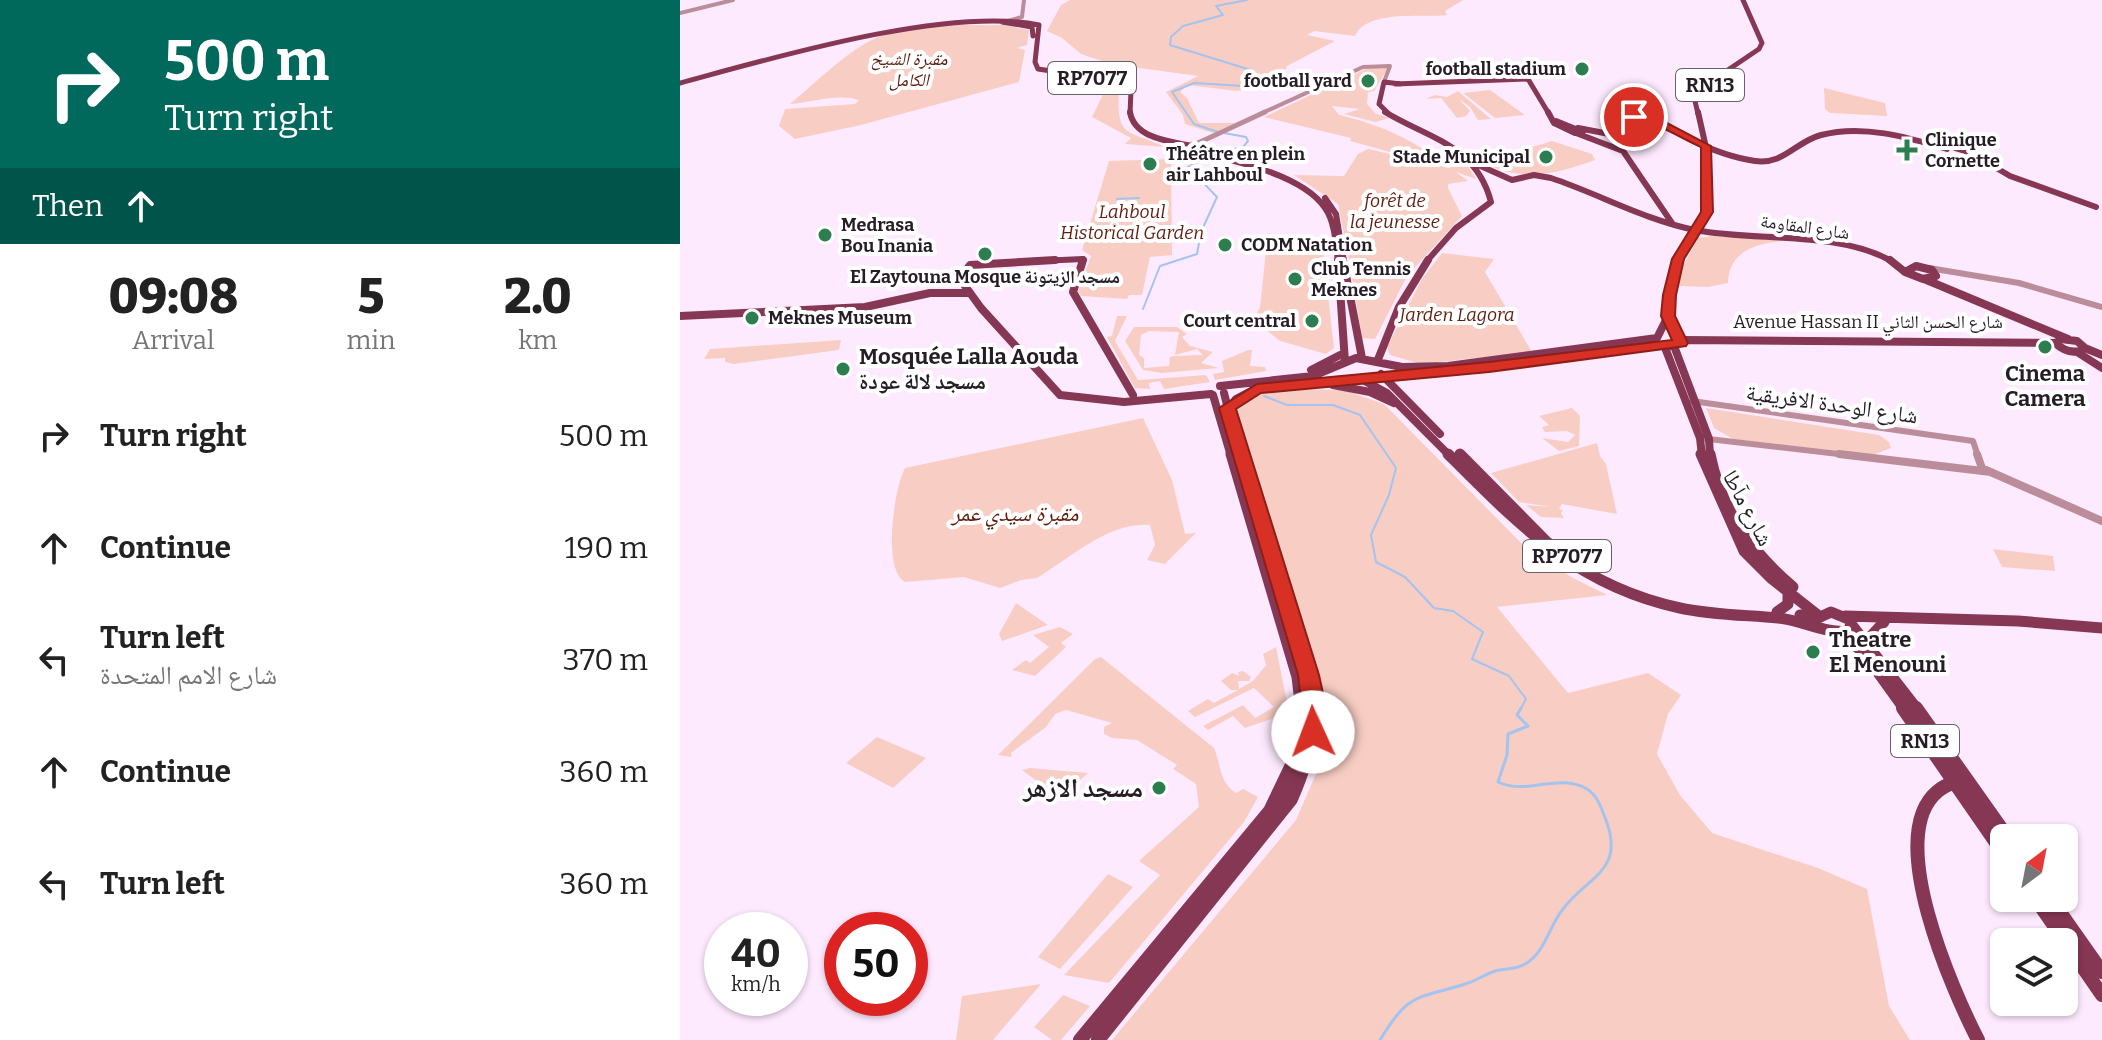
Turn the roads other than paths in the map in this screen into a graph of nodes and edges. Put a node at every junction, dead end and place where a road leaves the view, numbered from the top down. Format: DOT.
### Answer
graph roads {
  1 [pos="733,0"];
  2 [pos="1024,0"];
  3 [pos="1740,0"];
  4 [pos="680,14"];
  5 [pos="1014,18"];
  6 [pos="1033,71"];
  7 [pos="1041,71"];
  8 [pos="1066,76"];
  9 [pos="680,84"];
  10 [pos="1382,84"];
  11 [pos="1550,115"];
  12 [pos="1562,122"];
  13 [pos="1554,123"];
  14 [pos="1579,131"];
  15 [pos="1188,146"];
  16 [pos="1706,146"];
  17 [pos="1476,164"];
  18 [pos="1502,177"];
  19 [pos="1481,180"];
  20 [pos="2098,210"];
  21 [pos="1672,223"];
  22 [pos="1697,227"];
  23 [pos="1892,261"];
  24 [pos="1916,266"];
  25 [pos="1929,268"];
  26 [pos="1905,272"];
  27 [pos="1936,276"];
  28 [pos="1968,276"];
  29 [pos="960,279"];
  30 [pos="1924,279"];
  31 [pos="1944,284"];
  32 [pos="942,292"];
  33 [pos="970,293"];
  34 [pos="2102,307"];
  35 [pos="680,315"];
  36 [pos="1355,336"];
  37 [pos="1669,340"];
  38 [pos="2060,340"];
  39 [pos="1377,344"];
  40 [pos="1639,347"];
  41 [pos="2085,348"];
  42 [pos="2075,352"];
  43 [pos="2102,355"];
  44 [pos="1669,356"];
  45 [pos="1362,358"];
  46 [pos="1343,360"];
  47 [pos="1402,367"];
  48 [pos="2102,368"];
  49 [pos="1379,370"];
  50 [pos="1435,372"];
  51 [pos="1357,379"];
  52 [pos="1276,384"];
  53 [pos="1256,386"];
  54 [pos="1218,391"];
  55 [pos="1133,395"];
  56 [pos="1402,395"];
  57 [pos="1692,401"];
  58 [pos="1124,402"];
  59 [pos="1403,408"];
  60 [pos="1226,412"];
  61 [pos="1704,438"];
  62 [pos="1985,470"];
  63 [pos="2102,521"];
  64 [pos="1788,591"];
  65 [pos="1777,612"];
  66 [pos="1822,618"];
  67 [pos="1849,622"];
  68 [pos="1884,622"];
  69 [pos="2102,630"];
  70 [pos="1840,633"];
  71 [pos="1874,650"];
  72 [pos="1958,778"];
  73 [pos="1996,824"];
  74 [pos="1990,831"];
  75 [pos="2045,912"];
  76 [pos="2060,912"];
  77 [pos="2102,972"];
  78 [pos="2102,995"];
  79 [pos="1080,1040"];
  80 [pos="1098,1040"];
  81 [pos="1978,1040"];
  1 -- 4 [label="street"];
  2 -- 5 [label="street"];
  3 -- 16 [label="main road, RN13"];
  5 -- 6 [label="main road, RP7077"];
  5 -- 7 [label="main road, RP7077"];
  5 -- 9 [label="main road"];
  5 -- 9 [label="main road"];
  6 -- 7 [label="main road"];
  6 -- 8 [label="main road, RP7077"];
  7 -- 8 [label="main road, RP7077"];
  8 -- 15 [label="main road, RP7077"];
  10 -- 11 [label="main road"];
  10 -- 15 [label="street"];
  10 -- 17 [label="main road"];
  11 -- 12 [label="main road"];
  11 -- 13 [label="main road"];
  12 -- 13 [label="main road"];
  12 -- 14 [label="main road"];
  13 -- 14 [label="main road"];
  14 -- 16 [label="main road"];
  14 -- 21 [label="main road"];
  15 -- 36 [label="main road, RP7077"];
  15 -- 46 [label="main road, RP7077"];
  16 -- 20 [label="main road"];
  16 -- 22 [label="main road, RN13"];
  17 -- 18 [label="main road"];
  17 -- 19 [label="main road"];
  18 -- 19 [label="main road"];
  18 -- 21 [label="main road, شارع المقاومة"];
  19 -- 39 [label="main road"];
  21 -- 22 [label="main road, شارع المقاومة"];
  22 -- 23 [label="main road, شارع المقاومة"];
  22 -- 37 [label="main road, RN13"];
  23 -- 24 [label="main road"];
  23 -- 26 [label="main road, شارع المقاومة"];
  24 -- 25 [label="main road"];
  24 -- 26 [label="main road"];
  25 -- 27 [label="main road"];
  25 -- 28 [label="street"];
  26 -- 30 [label="main road"];
  27 -- 28 [label="street"];
  27 -- 30 [label="main road"];
  27 -- 31 [label="main road"];
  28 -- 34 [label="street"];
  29 -- 32 [label="main road"];
  29 -- 33 [label="main road"];
  29 -- 55 [label="main road"];
  30 -- 31 [label="main road"];
  31 -- 38 [label="main road"];
  32 -- 33 [label="main road"];
  32 -- 35 [label="main road"];
  33 -- 58 [label="main road"];
  36 -- 39 [label="main road"];
  36 -- 45 [label="main road, RP7077"];
  37 -- 38 [label="main road, Avenue Hassan II شارع الحسن الثاني"];
  37 -- 38 [label="main road, Avenue Hassan II شارع الحسن الثاني"];
  37 -- 40 [label="main road"];
  37 -- 44 [label="main road, RN13"];
  37 -- 47 [label="main road"];
  37 -- 57 [label="main road, RN13"];
  38 -- 41 [label="main road"];
  38 -- 42 [label="main road"];
  39 -- 45 [label="main road"];
  39 -- 47 [label="main road"];
  39 -- 49 [label="main road"];
  40 -- 44 [label="main road"];
  40 -- 50 [label="main road"];
  41 -- 42 [label="main road"];
  41 -- 43 [label="main road"];
  42 -- 48 [label="main road"];
  44 -- 57 [label="main road, RN13"];
  45 -- 46 [label="main road"];
  45 -- 49 [label="main road"];
  46 -- 51 [label="main road, RP7077"];
  46 -- 52 [label="main road"];
  47 -- 49 [label="main road"];
  49 -- 50 [label="main road"];
  49 -- 51 [label="main road"];
  49 -- 56 [label="main road, RP7077"];
  50 -- 56 [label="main road"];
  51 -- 52 [label="main road"];
  51 -- 59 [label="main road, RP7077"];
  52 -- 53 [label="main road"];
  52 -- 59 [label="main road"];
  53 -- 54 [label="main road"];
  53 -- 60 [label="main road"];
  54 -- 55 [label="main road"];
  54 -- 58 [label="main road"];
  54 -- 60 [label="main road"];
  54 -- 79 [label="main road"];
  55 -- 58 [label="main road"];
  56 -- 65 [label="main road, RP7077"];
  57 -- 61 [label="main road, RN13"];
  57 -- 62 [label="street, شارع الوحدة الافريقية"];
  59 -- 66 [label="main road, RP7077"];
  60 -- 80 [label="main road"];
  61 -- 62 [label="street"];
  61 -- 64 [label="main road, شارع مآطا / RN13"];
  61 -- 66 [label="main road, RN13"];
  62 -- 63 [label="street"];
  64 -- 65 [label="main road"];
  64 -- 66 [label="main road, شارع مآطا / RN13"];
  65 -- 66 [label="main road, RP7077"];
  66 -- 67 [label="main road, RN13"];
  66 -- 70 [label="main road, RN13"];
  67 -- 68 [label="main road"];
  67 -- 69 [label="main road"];
  67 -- 70 [label="main road"];
  67 -- 71 [label="main road, RN13"];
  68 -- 69 [label="main road"];
  68 -- 71 [label="main road"];
  70 -- 72 [label="main road, RN13"];
  71 -- 72 [label="main road, RN13"];
  72 -- 73 [label="main road, RN13"];
  72 -- 74 [label="main road, RN13"];
  72 -- 81 [label="main road"];
  75 -- 78 [label="main road"];
  76 -- 77 [label="main road"];
}
